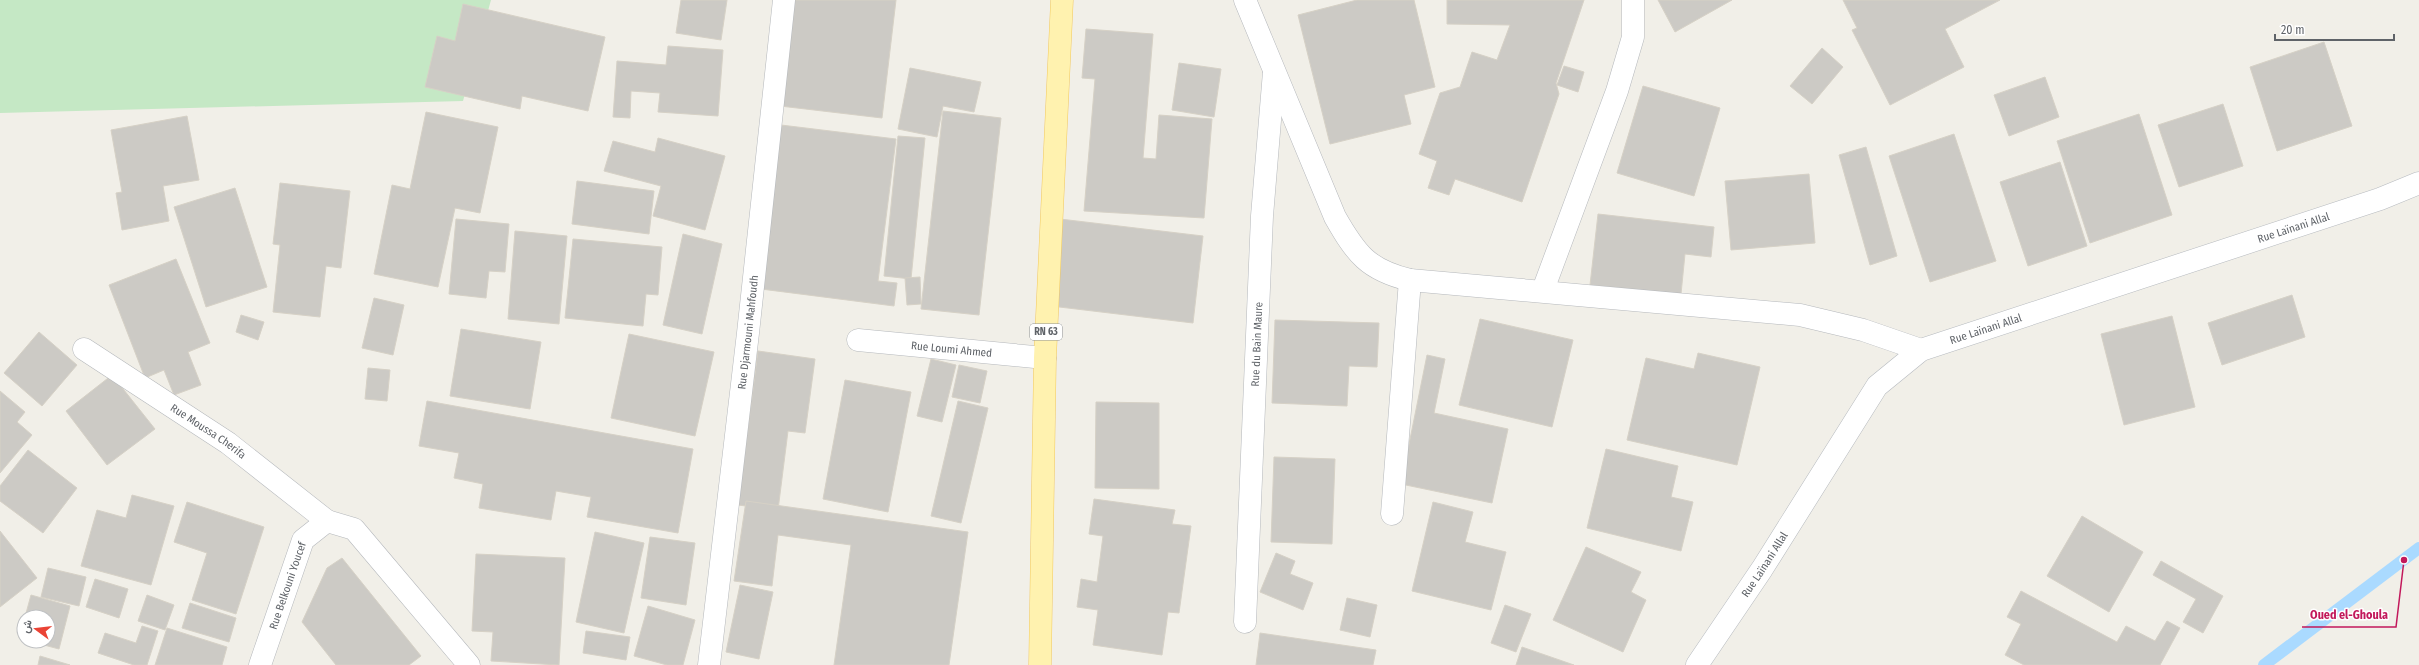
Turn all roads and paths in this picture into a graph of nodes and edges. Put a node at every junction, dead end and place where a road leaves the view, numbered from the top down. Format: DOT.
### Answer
graph roads {
  1 [pos="784,0"];
  2 [pos="1062,0"];
  3 [pos="1245,0"];
  4 [pos="1633,0"];
  5 [pos="1275,68"];
  6 [pos="2419,183"];
  7 [pos="1410,280"];
  8 [pos="1543,290"];
  9 [pos="858,340"];
  10 [pos="84,349"];
  11 [pos="1921,350"];
  12 [pos="1045,358"];
  13 [pos="1392,514"];
  14 [pos="327,521"];
  15 [pos="1245,622"];
  16 [pos="260,665"];
  17 [pos="470,665"];
  18 [pos="709,665"];
  19 [pos="1040,665"];
  20 [pos="1697,665"];
  1 -- 18 [label="street, Rue Djarmouni Mahfoudh"];
  2 -- 12 [label="main road, RN 63"];
  3 -- 5 [label="street"];
  4 -- 8 [label="street"];
  5 -- 7 [label="street"];
  5 -- 15 [label="street, Rue du Bain Maure"];
  6 -- 11 [label="street, Rue Laïnani Allal"];
  7 -- 8 [label="street"];
  7 -- 13 [label="street"];
  8 -- 11 [label="street"];
  9 -- 12 [label="street, Rue Loumi Ahmed"];
  10 -- 14 [label="street, Rue Moussa Cherifa"];
  11 -- 20 [label="street, Rue Laïnani Allal"];
  12 -- 19 [label="main road, RN 63"];
  14 -- 16 [label="street, Rue Belkouni Youcef"];
  14 -- 17 [label="street"];
}
